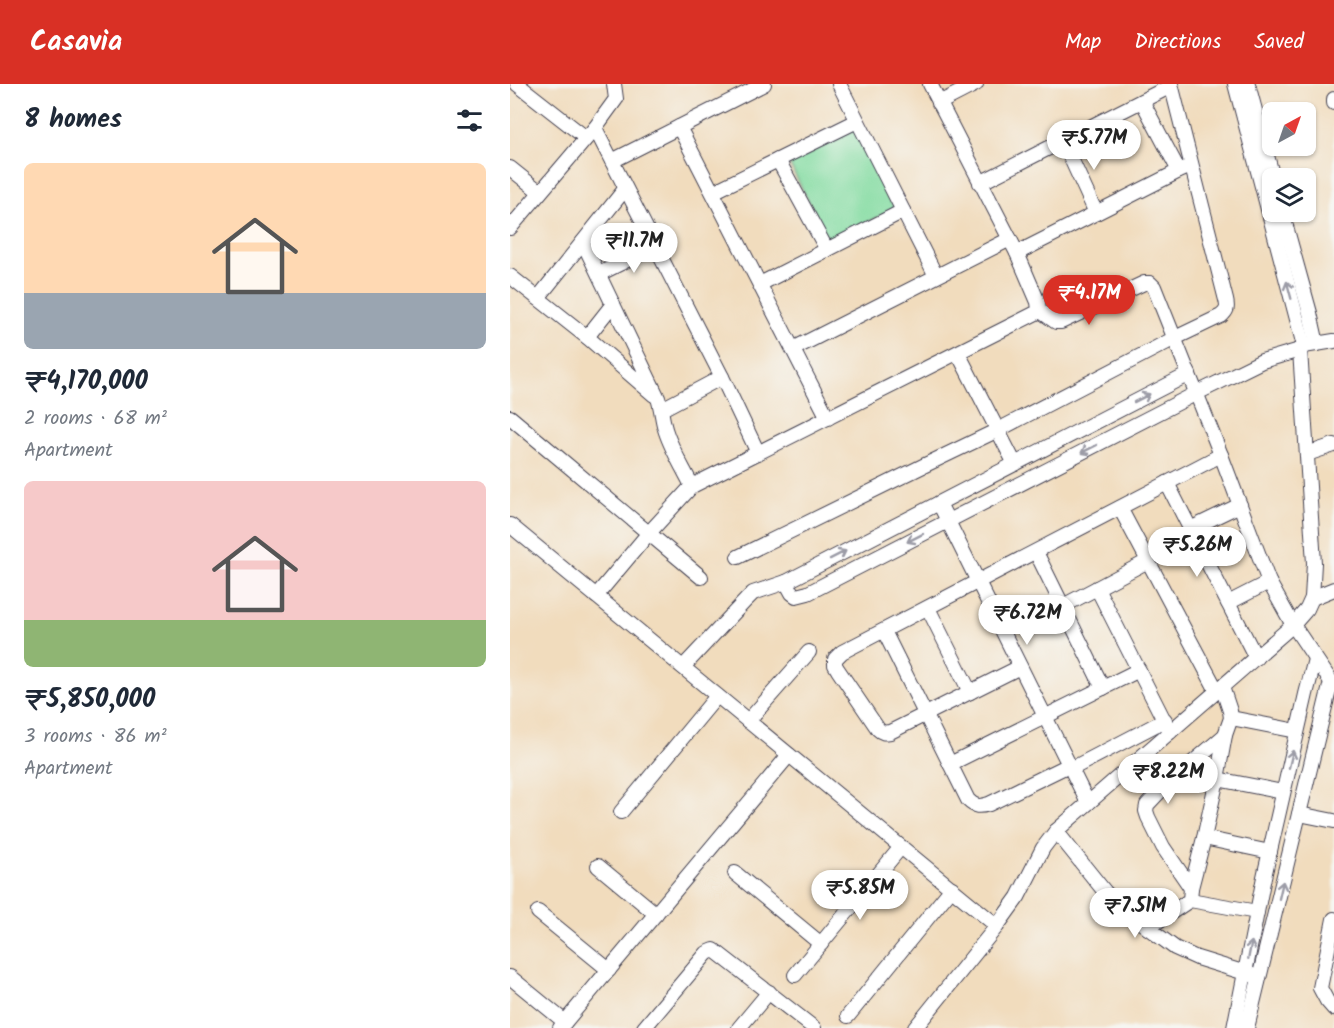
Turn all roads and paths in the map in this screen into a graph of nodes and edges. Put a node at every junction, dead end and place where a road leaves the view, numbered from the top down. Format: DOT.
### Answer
graph roads {
  1 [pos="517,84"];
  2 [pos="602,84"];
  3 [pos="764,84"];
  4 [pos="839,84"];
  5 [pos="930,84"];
  6 [pos="976,84"];
  7 [pos="1235,84"];
  8 [pos="1248,84"];
  9 [pos="1171,85"];
  10 [pos="615,87"];
  11 [pos="1142,101"];
  12 [pos="939,103"];
  13 [pos="857,121"];
  14 [pos="679,127"];
  15 [pos="591,133"];
  16 [pos="1063,141"];
  17 [pos="778,160"];
  18 [pos="612,161"];
  19 [pos="510,168"];
  20 [pos="1185,168"];
  21 [pos="1270,168"];
  22 [pos="980,183"];
  23 [pos="625,189"];
  24 [pos="540,192"];
  25 [pos="713,192"];
  26 [pos="903,211"];
  27 [pos="1096,213"];
  28 [pos="1285,222"];
  29 [pos="510,228"];
  30 [pos="1010,239"];
  31 [pos="583,242"];
  32 [pos="656,246"];
  33 [pos="827,250"];
  34 [pos="1017,253"];
  35 [pos="599,274"];
  36 [pos="510,276"];
  37 [pos="936,276"];
  38 [pos="760,284"];
  39 [pos="538,298"];
  40 [pos="614,304"];
  41 [pos="1039,310"];
  42 [pos="586,337"];
  43 [pos="1175,338"];
  44 [pos="1334,341"];
  45 [pos="1307,347"];
  46 [pos="793,349"];
  47 [pos="958,353"];
  48 [pos="1189,374"];
  49 [pos="722,377"];
  50 [pos="1197,393"];
  51 [pos="660,404"];
  52 [pos="1117,411"];
  53 [pos="510,417"];
  54 [pos="828,418"];
  55 [pos="998,430"];
  56 [pos="1126,430"];
  57 [pos="1334,445"];
  58 [pos="758,453"];
  59 [pos="1306,454"];
  60 [pos="1221,455"];
  61 [pos="1014,464"];
  62 [pos="1167,483"];
  63 [pos="692,486"];
  64 [pos="939,503"];
  65 [pos="1240,505"];
  66 [pos="1120,508"];
  67 [pos="948,521"];
  68 [pos="510,525"];
  69 [pos="1190,530"];
  70 [pos="648,534"];
  71 [pos="1036,552"];
  72 [pos="738,557"];
  73 [pos="1148,561"];
  74 [pos="701,577"];
  75 [pos="786,582"];
  76 [pos="978,582"];
  77 [pos="1269,582"];
  78 [pos="1097,588"];
  79 [pos="1334,589"];
  80 [pos="596,596"];
  81 [pos="1312,598"];
  82 [pos="1228,603"];
  83 [pos="1063,606"];
  84 [pos="928,608"];
  85 [pos="1293,625"];
  86 [pos="884,631"];
  87 [pos="809,652"];
  88 [pos="1256,658"];
  89 [pos="1316,659"];
  90 [pos="683,667"];
  91 [pos="1020,667"];
  92 [pos="1139,670"];
  93 [pos="1332,684"];
  94 [pos="1103,688"];
  95 [pos="1219,689"];
  96 [pos="970,692"];
  97 [pos="717,696"];
  98 [pos="926,714"];
  99 [pos="1045,717"];
  100 [pos="1231,718"];
  101 [pos="748,721"];
  102 [pos="1167,726"];
  103 [pos="1298,730"];
  104 [pos="1225,735"];
  105 [pos="789,755"];
  106 [pos="950,764"];
  107 [pos="1070,767"];
  108 [pos="1217,779"];
  109 [pos="1283,792"];
  110 [pos="1088,803"];
  111 [pos="621,812"];
  112 [pos="1299,814"];
  113 [pos="1334,821"];
  114 [pos="1056,831"];
  115 [pos="1204,838"];
  116 [pos="902,847"];
  117 [pos="1270,852"];
  118 [pos="598,866"];
  119 [pos="735,873"];
  120 [pos="952,888"];
  121 [pos="1190,894"];
  122 [pos="538,912"];
  123 [pos="1257,912"];
  124 [pos="656,914"];
  125 [pos="1334,920"];
  126 [pos="997,926"];
  127 [pos="1148,928"];
  128 [pos="821,944"];
  129 [pos="609,970"];
  130 [pos="1245,974"];
  131 [pos="795,975"];
  132 [pos="510,977"];
  133 [pos="1260,977"];
  134 [pos="769,992"];
  135 [pos="1334,1009"];
  136 [pos="848,1016"];
  137 [pos="562,1025"];
  138 [pos="644,1028"];
  139 [pos="739,1028"];
  140 [pos="814,1028"];
  141 [pos="915,1028"];
  142 [pos="1234,1028"];
  143 [pos="1247,1028"];
  1 -- 15 [label="street"];
  2 -- 10 [label="street"];
  3 -- 14 [label="street"];
  4 -- 13 [label="street"];
  5 -- 12 [label="street"];
  6 -- 12 [label="street"];
  45 -- 7 [label="street, one-way"];
  8 -- 21 [label="street"];
  9 -- 11 [label="street"];
  9 -- 20 [label="street"];
  10 -- 15 [label="street"];
  11 -- 16 [label="street"];
  11 -- 20 [label="street"];
  12 -- 22 [label="street"];
  13 -- 17 [label="street"];
  13 -- 26 [label="street"];
  14 -- 18 [label="street"];
  14 -- 25 [label="street"];
  15 -- 18 [label="street"];
  15 -- 24 [label="street"];
  16 -- 22 [label="street"];
  16 -- 27 [label="street"];
  17 -- 25 [label="street"];
  17 -- 33 [label="street"];
  18 -- 23 [label="street"];
  19 -- 24 [label="street"];
  20 -- 27 [label="street"];
  20 -- 43 [label="street"];
  22 -- 30 [label="street"];
  23 -- 31 [label="street"];
  23 -- 32 [label="street"];
  24 -- 29 [label="street"];
  25 -- 38 [label="street"];
  26 -- 33 [label="street"];
  26 -- 37 [label="street"];
  27 -- 34 [label="street"];
  28 -- 45 [label="street"];
  30 -- 34 [label="street"];
  30 -- 37 [label="street"];
  31 -- 35 [label="street"];
  31 -- 39 [label="street"];
  32 -- 35 [label="street"];
  32 -- 49 [label="street"];
  33 -- 38 [label="street"];
  34 -- 41 [label="street"];
  35 -- 40 [label="street"];
  36 -- 39 [label="street"];
  37 -- 46 [label="street"];
  38 -- 46 [label="street"];
  39 -- 42 [label="street"];
  40 -- 42 [label="street"];
  40 -- 51 [label="street"];
  41 -- 43 [label="street"];
  41 -- 47 [label="street"];
  42 -- 51 [label="street"];
  43 -- 48 [label="street"];
  43 -- 55 [label="street"];
  44 -- 45 [label="street"];
  45 -- 50 [label="street"];
  45 -- 59 [label="street"];
  46 -- 54 [label="street"];
  47 -- 54 [label="street"];
  47 -- 55 [label="street"];
  48 -- 50 [label="street"];
  52 -- 48 [label="street, one-way"];
  49 -- 51 [label="street"];
  49 -- 58 [label="street"];
  50 -- 56 [label="street"];
  50 -- 60 [label="street"];
  51 -- 63 [label="street"];
  52 -- 56 [label="street"];
  52 -- 61 [label="street"];
  53 -- 70 [label="street"];
  54 -- 58 [label="street"];
  55 -- 61 [label="street"];
  55 -- 72 [label="street"];
  56 -- 67 [label="street, one-way"];
  57 -- 59 [label="street"];
  58 -- 63 [label="street"];
  59 -- 81 [label="street"];
  60 -- 62 [label="street"];
  60 -- 65 [label="street"];
  61 -- 64 [label="street"];
  62 -- 66 [label="street"];
  62 -- 69 [label="street"];
  63 -- 70 [label="street"];
  64 -- 67 [label="street"];
  75 -- 64 [label="street, one-way"];
  65 -- 69 [label="street"];
  65 -- 77 [label="street"];
  66 -- 71 [label="street"];
  66 -- 73 [label="street"];
  67 -- 75 [label="street, one-way"];
  67 -- 76 [label="street"];
  68 -- 80 [label="street"];
  69 -- 82 [label="street"];
  70 -- 74 [label="street"];
  70 -- 80 [label="street"];
  71 -- 76 [label="street"];
  71 -- 83 [label="street"];
  73 -- 78 [label="street"];
  73 -- 95 [label="street"];
  75 -- 90 [label="street"];
  76 -- 84 [label="street"];
  76 -- 91 [label="street"];
  77 -- 82 [label="street"];
  77 -- 85 [label="street"];
  78 -- 83 [label="street"];
  78 -- 92 [label="street"];
  79 -- 81 [label="street"];
  80 -- 90 [label="street"];
  81 -- 85 [label="street"];
  82 -- 88 [label="street"];
  83 -- 94 [label="street"];
  84 -- 86 [label="street"];
  84 -- 96 [label="street"];
  85 -- 88 [label="street"];
  85 -- 89 [label="street"];
  86 -- 98 [label="street"];
  86 -- 98 [label="street"];
  87 -- 101 [label="street"];
  88 -- 95 [label="street"];
  89 -- 93 [label="street"];
  89 -- 103 [label="street"];
  90 -- 97 [label="street"];
  91 -- 96 [label="street"];
  91 -- 99 [label="street"];
  92 -- 94 [label="street"];
  92 -- 102 [label="street"];
  93 -- 112 [label="street"];
  94 -- 99 [label="street"];
  95 -- 100 [label="street"];
  95 -- 102 [label="street"];
  96 -- 98 [label="street"];
  97 -- 101 [label="street"];
  97 -- 111 [label="street"];
  98 -- 106 [label="street"];
  99 -- 106 [label="street"];
  99 -- 107 [label="street"];
  100 -- 103 [label="street"];
  100 -- 104 [label="street"];
  101 -- 105 [label="street"];
  102 -- 107 [label="street"];
  102 -- 110 [label="street"];
  109 -- 103 [label="street, one-way"];
  104 -- 108 [label="street"];
  104 -- 121 [label="street"];
  105 -- 116 [label="street"];
  105 -- 124 [label="street"];
  106 -- 107 [label="street"];
  107 -- 110 [label="street"];
  108 -- 109 [label="street"];
  108 -- 115 [label="street"];
  109 -- 117 [label="street"];
  110 -- 114 [label="street"];
  112 -- 113 [label="street"];
  133 -- 112 [label="street, one-way"];
  114 -- 126 [label="street"];
  114 -- 127 [label="street"];
  115 -- 117 [label="street"];
  115 -- 121 [label="street"];
  116 -- 120 [label="street"];
  116 -- 128 [label="street"];
  117 -- 123 [label="street"];
  118 -- 124 [label="street"];
  119 -- 128 [label="street"];
  120 -- 126 [label="street"];
  120 -- 136 [label="street"];
  121 -- 123 [label="street"];
  121 -- 127 [label="street"];
  122 -- 129 [label="street"];
  130 -- 123 [label="street, one-way"];
  124 -- 129 [label="street"];
  125 -- 135 [label="street"];
  126 -- 141 [label="street"];
  127 -- 130 [label="street"];
  128 -- 131 [label="street"];
  129 -- 137 [label="street"];
  130 -- 133 [label="street"];
  130 -- 142 [label="street"];
  132 -- 137 [label="street"];
  133 -- 143 [label="street"];
  134 -- 138 [label="street"];
  134 -- 139 [label="street"];
  134 -- 140 [label="street"];
}
